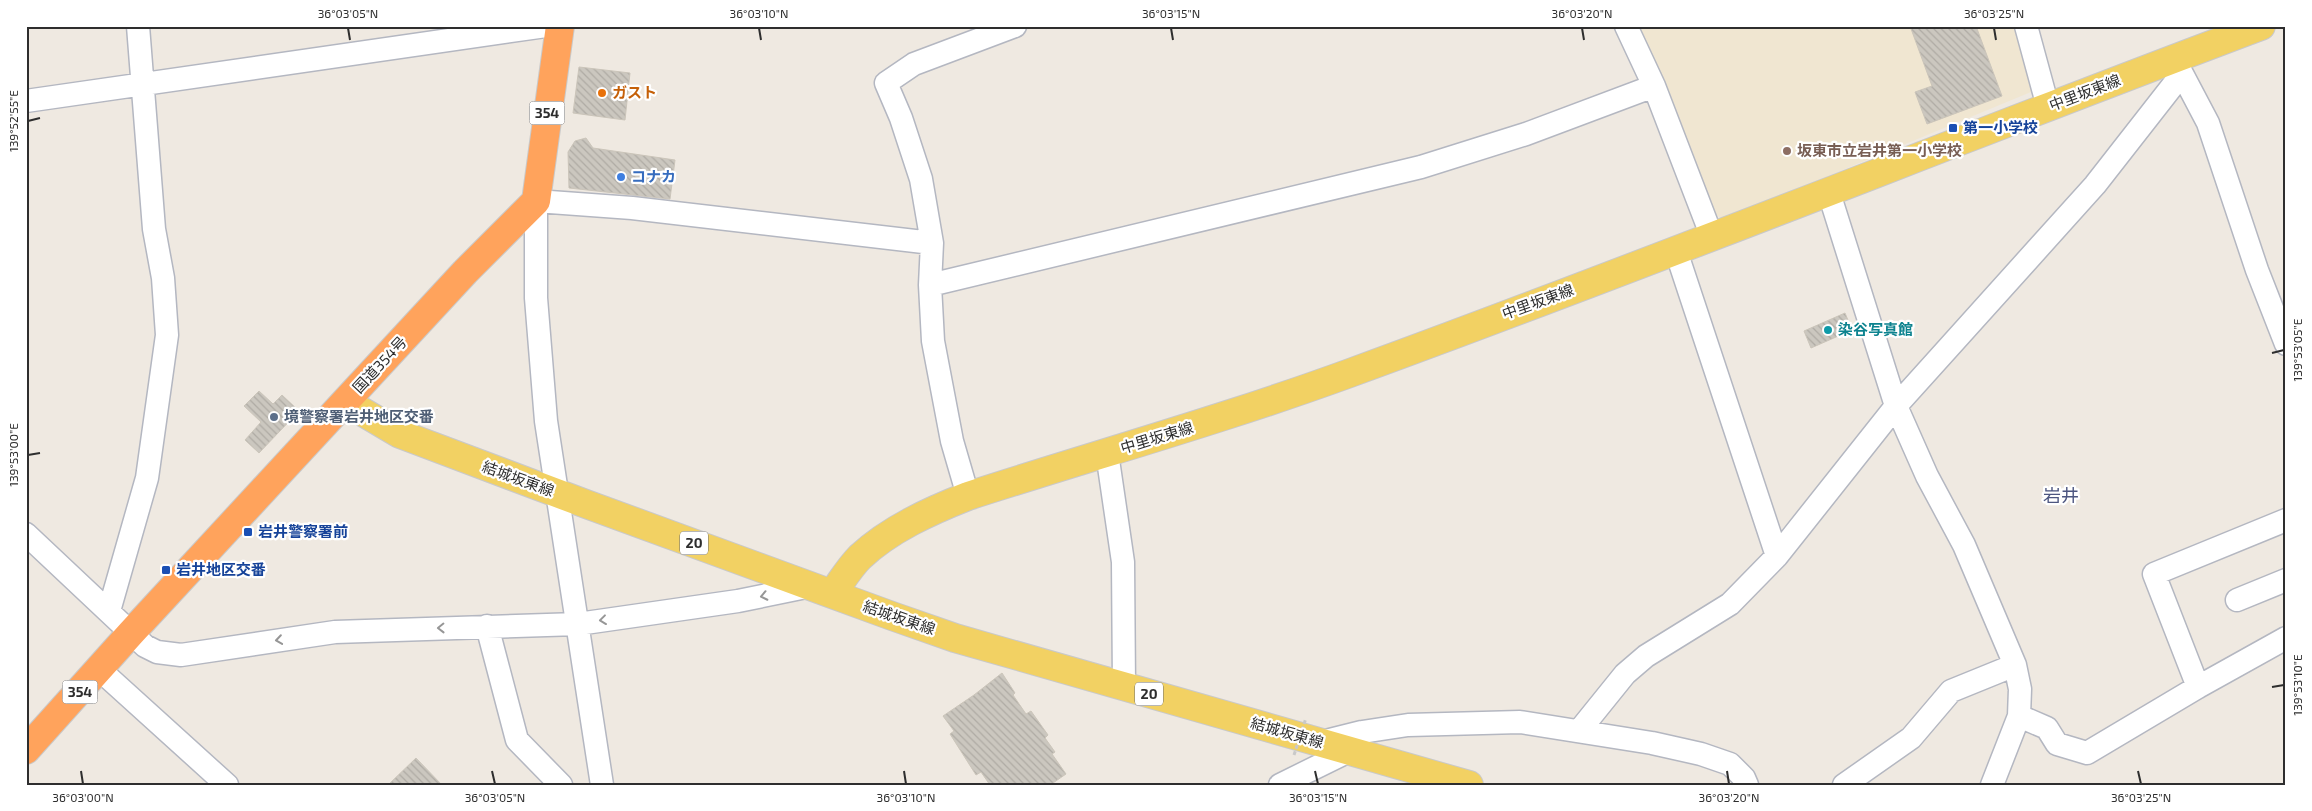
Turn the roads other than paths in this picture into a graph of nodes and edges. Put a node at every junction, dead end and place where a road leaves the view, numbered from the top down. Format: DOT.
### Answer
graph roads {
  1 [pos="138,26"];
  2 [pos="546,26"];
  3 [pos="560,26"];
  4 [pos="1015,26"];
  5 [pos="1626,26"];
  6 [pos="2026,26"];
  7 [pos="2261,26"];
  8 [pos="2176,62"];
  9 [pos="143,84"];
  10 [pos="1654,86"];
  11 [pos="26,101"];
  12 [pos="2048,107"];
  13 [pos="1828,193"];
  14 [pos="536,201"];
  15 [pos="1712,237"];
  16 [pos="932,243"];
  17 [pos="1676,252"];
  18 [pos="930,286"];
  19 [pos="2286,344"];
  20 [pos="346,402"];
  21 [pos="1896,406"];
  22 [pos="1107,453"];
  23 [pos="556,492"];
  24 [pos="968,496"];
  25 [pos="2286,520"];
  26 [pos="26,534"];
  27 [pos="1777,556"];
  28 [pos="2286,580"];
  29 [pos="822,590"];
  30 [pos="2237,600"];
  31 [pos="109,611"];
  32 [pos="578,624"];
  33 [pos="486,626"];
  34 [pos="131,633"];
  35 [pos="2286,638"];
  36 [pos="2015,664"];
  37 [pos="100,670"];
  38 [pos="1124,687"];
  39 [pos="2198,687"];
  40 [pos="2018,716"];
  41 [pos="1579,731"];
  42 [pos="1318,743"];
  43 [pos="26,750"];
  44 [pos="1349,751"];
  45 [pos="227,785"];
  46 [pos="561,785"];
  47 [pos="602,785"];
  48 [pos="1280,785"];
  49 [pos="1469,785"];
  50 [pos="1747,785"];
  51 [pos="1844,785"];
  52 [pos="1992,785"];
  1 -- 9 [label="street"];
  2 -- 9 [label="street"];
  3 -- 14 [label="highway, 354"];
  4 -- 16 [label="street"];
  5 -- 10 [label="street"];
  6 -- 12 [label="street"];
  7 -- 8 [label="main road, 中里坂東線"];
  8 -- 12 [label="main road, 中里坂東線"];
  8 -- 19 [label="street"];
  8 -- 21 [label="street"];
  9 -- 11 [label="street"];
  9 -- 31 [label="street"];
  10 -- 15 [label="street"];
  10 -- 18 [label="street"];
  12 -- 13 [label="main road, 中里坂東線"];
  13 -- 15 [label="main road, 中里坂東線"];
  13 -- 21 [label="street"];
  14 -- 16 [label="street"];
  14 -- 20 [label="highway, 国道354号 / 354"];
  14 -- 23 [label="street"];
  15 -- 17 [label="main road, 中里坂東線"];
  16 -- 18 [label="street"];
  17 -- 22 [label="main road, 中里坂東線"];
  17 -- 27 [label="street"];
  18 -- 24 [label="street"];
  20 -- 23 [label="main road, 結城坂東線 / 20"];
  20 -- 34 [label="highway, 国道354号 / 354"];
  21 -- 27 [label="street"];
  21 -- 36 [label="street"];
  22 -- 24 [label="main road, 中里坂東線"];
  22 -- 38 [label="street"];
  23 -- 29 [label="main road, 結城坂東線 / 20"];
  23 -- 32 [label="street"];
  24 -- 29 [label="main road, 中里坂東線"];
  25 -- 39 [label="street"];
  26 -- 31 [label="street"];
  27 -- 41 [label="street"];
  28 -- 30 [label="street"];
  29 -- 32 [label="street, one-way"];
  29 -- 38 [label="main road, 結城坂東線 / 20"];
  31 -- 34 [label="street"];
  32 -- 33 [label="street"];
  32 -- 47 [label="street"];
  33 -- 34 [label="street, one-way"];
  33 -- 46 [label="street"];
  34 -- 37 [label="highway, 国道354号 / 354"];
  35 -- 39 [label="street"];
  36 -- 40 [label="street"];
  36 -- 51 [label="street"];
  37 -- 43 [label="highway, 国道354号 / 354"];
  37 -- 45 [label="street"];
  38 -- 42 [label="main road, 結城坂東線 / 20"];
  39 -- 40 [label="street"];
  40 -- 52 [label="street"];
  41 -- 42 [label="street"];
  41 -- 50 [label="street"];
  42 -- 44 [label="main road, 結城坂東線 / 20"];
  44 -- 48 [label="street"];
  44 -- 49 [label="main road, 結城坂東線 / 20"];
}
